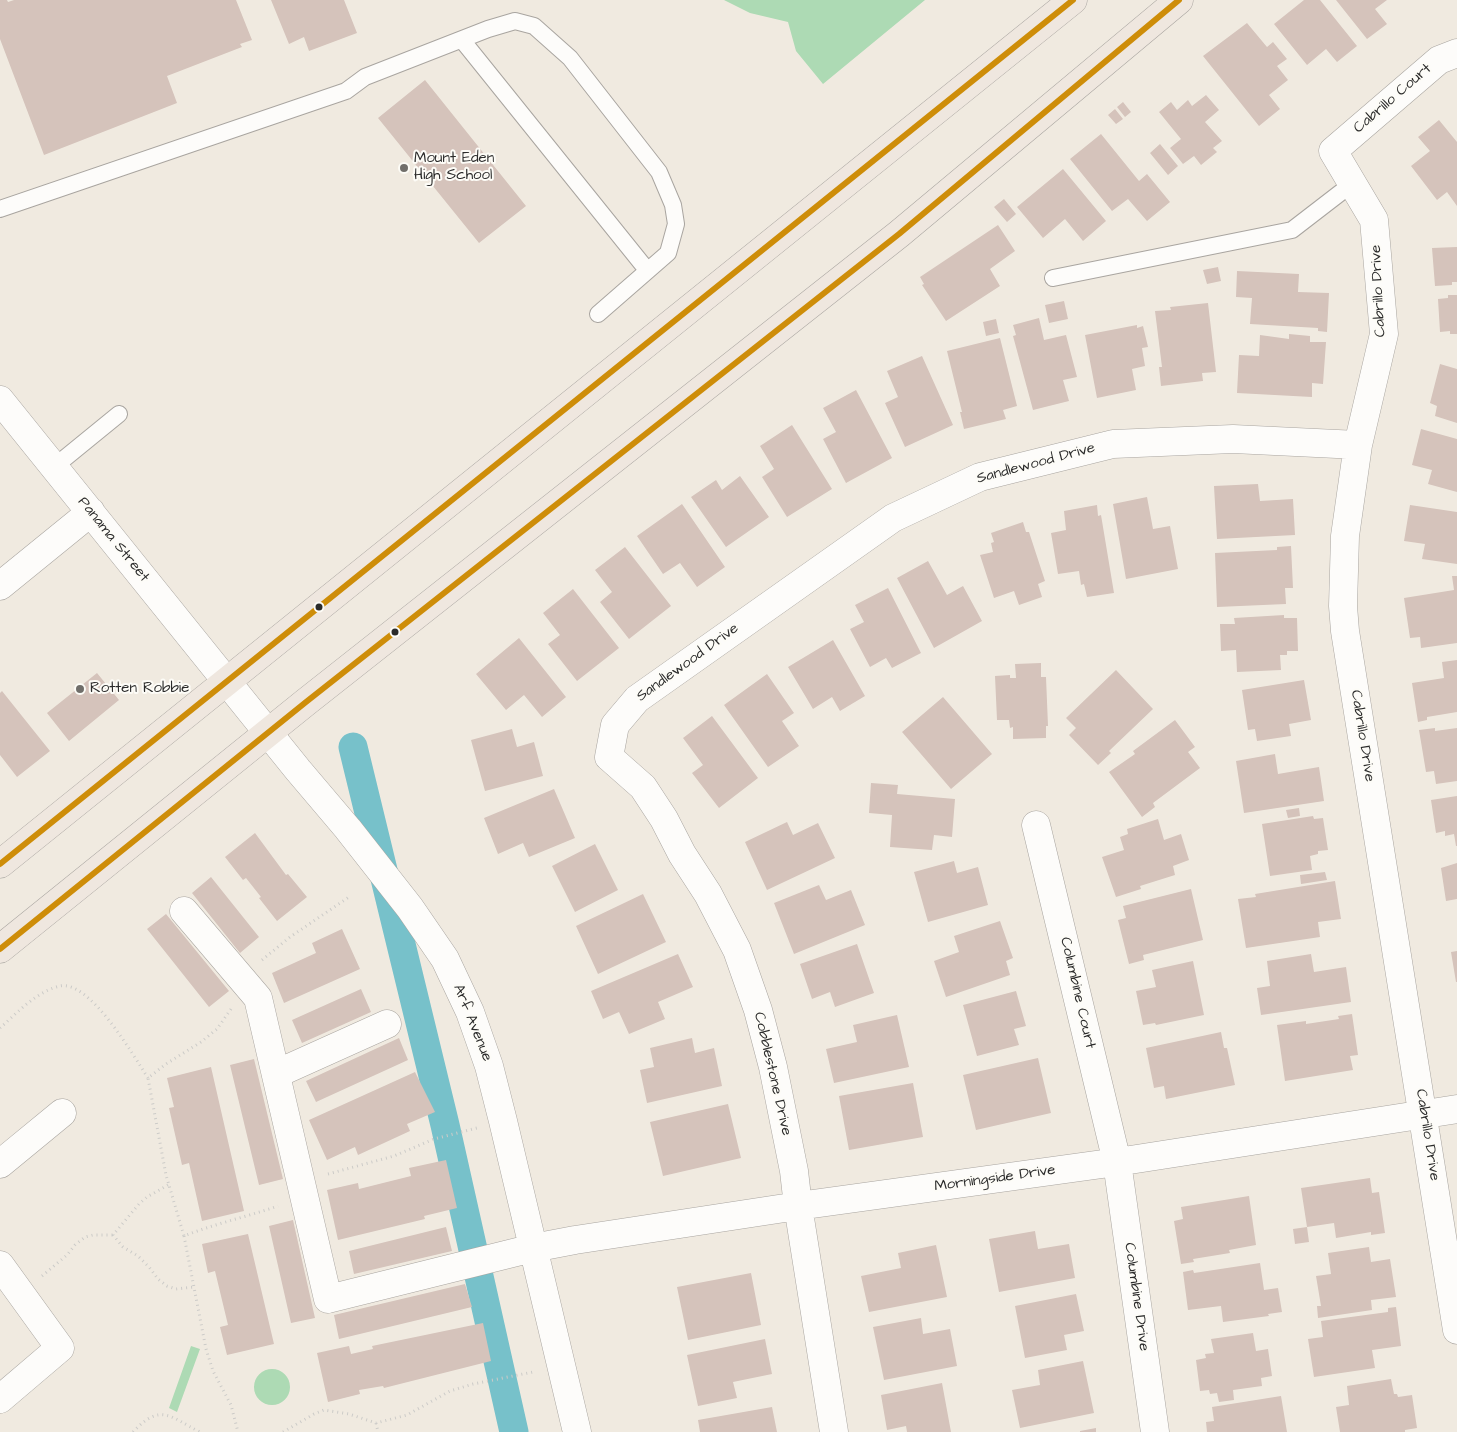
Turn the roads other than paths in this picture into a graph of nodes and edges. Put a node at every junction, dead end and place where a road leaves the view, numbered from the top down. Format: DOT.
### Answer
graph roads {
  1 [pos="1073,0"];
  2 [pos="1179,0"];
  3 [pos="462,40"];
  4 [pos="1457,53"];
  5 [pos="1333,150"];
  6 [pos="1353,183"];
  7 [pos="0,209"];
  8 [pos="647,270"];
  9 [pos="1053,278"];
  10 [pos="598,314"];
  11 [pos="0,400"];
  12 [pos="119,414"];
  13 [pos="1358,445"];
  14 [pos="54,467"];
  15 [pos="90,512"];
  16 [pos="0,586"];
  17 [pos="226,681"];
  18 [pos="269,734"];
  19 [pos="609,757"];
  20 [pos="1036,824"];
  21 [pos="0,864"];
  22 [pos="184,912"];
  23 [pos="0,949"];
  24 [pos="387,1024"];
  25 [pos="276,1074"];
  26 [pos="1457,1109"];
  27 [pos="62,1113"];
  28 [pos="1423,1114"];
  29 [pos="1117,1162"];
  30 [pos="0,1164"];
  31 [pos="798,1206"];
  32 [pos="533,1248"];
  33 [pos="0,1265"];
  34 [pos="1457,1330"];
  35 [pos="0,1400"];
  36 [pos="576,1432"];
  37 [pos="834,1432"];
  38 [pos="1155,1432"];
  1 -- 17 [label="main road"];
  2 -- 18 [label="main road"];
  3 -- 7 [label="lane"];
  3 -- 8 [label="lane"];
  3 -- 8 [label="lane"];
  4 -- 5 [label="street, Cabrillo Court"];
  5 -- 6 [label="street, Cabrillo Drive"];
  6 -- 9 [label="lane"];
  6 -- 13 [label="street, Cabrillo Drive"];
  8 -- 10 [label="lane"];
  11 -- 14 [label="street, Panama Street"];
  12 -- 14 [label="lane"];
  13 -- 19 [label="street, Sandlewood Drive"];
  13 -- 28 [label="street, Cabrillo Drive"];
  14 -- 15 [label="street, Panama Street"];
  15 -- 16 [label="street"];
  15 -- 17 [label="street, Panama Street"];
  17 -- 18 [label="street, Arf Avenue"];
  17 -- 21 [label="main road"];
  18 -- 23 [label="main road"];
  18 -- 32 [label="street, Arf Avenue"];
  19 -- 31 [label="street, Cobblestone Drive"];
  20 -- 29 [label="street, Columbine Court"];
  22 -- 25 [label="street"];
  24 -- 25 [label="street"];
  25 -- 32 [label="street, Morningside Drive"];
  26 -- 28 [label="street, Morningside Drive"];
  27 -- 30 [label="street"];
  28 -- 29 [label="street, Morningside Drive"];
  28 -- 34 [label="street, Cabrillo Drive"];
  29 -- 31 [label="street, Morningside Drive"];
  29 -- 38 [label="street, Columbine Drive"];
  31 -- 32 [label="street, Morningside Drive"];
  31 -- 37 [label="street, Cobblestone Drive"];
  32 -- 36 [label="street, Arf Avenue"];
  33 -- 35 [label="street"];
}
